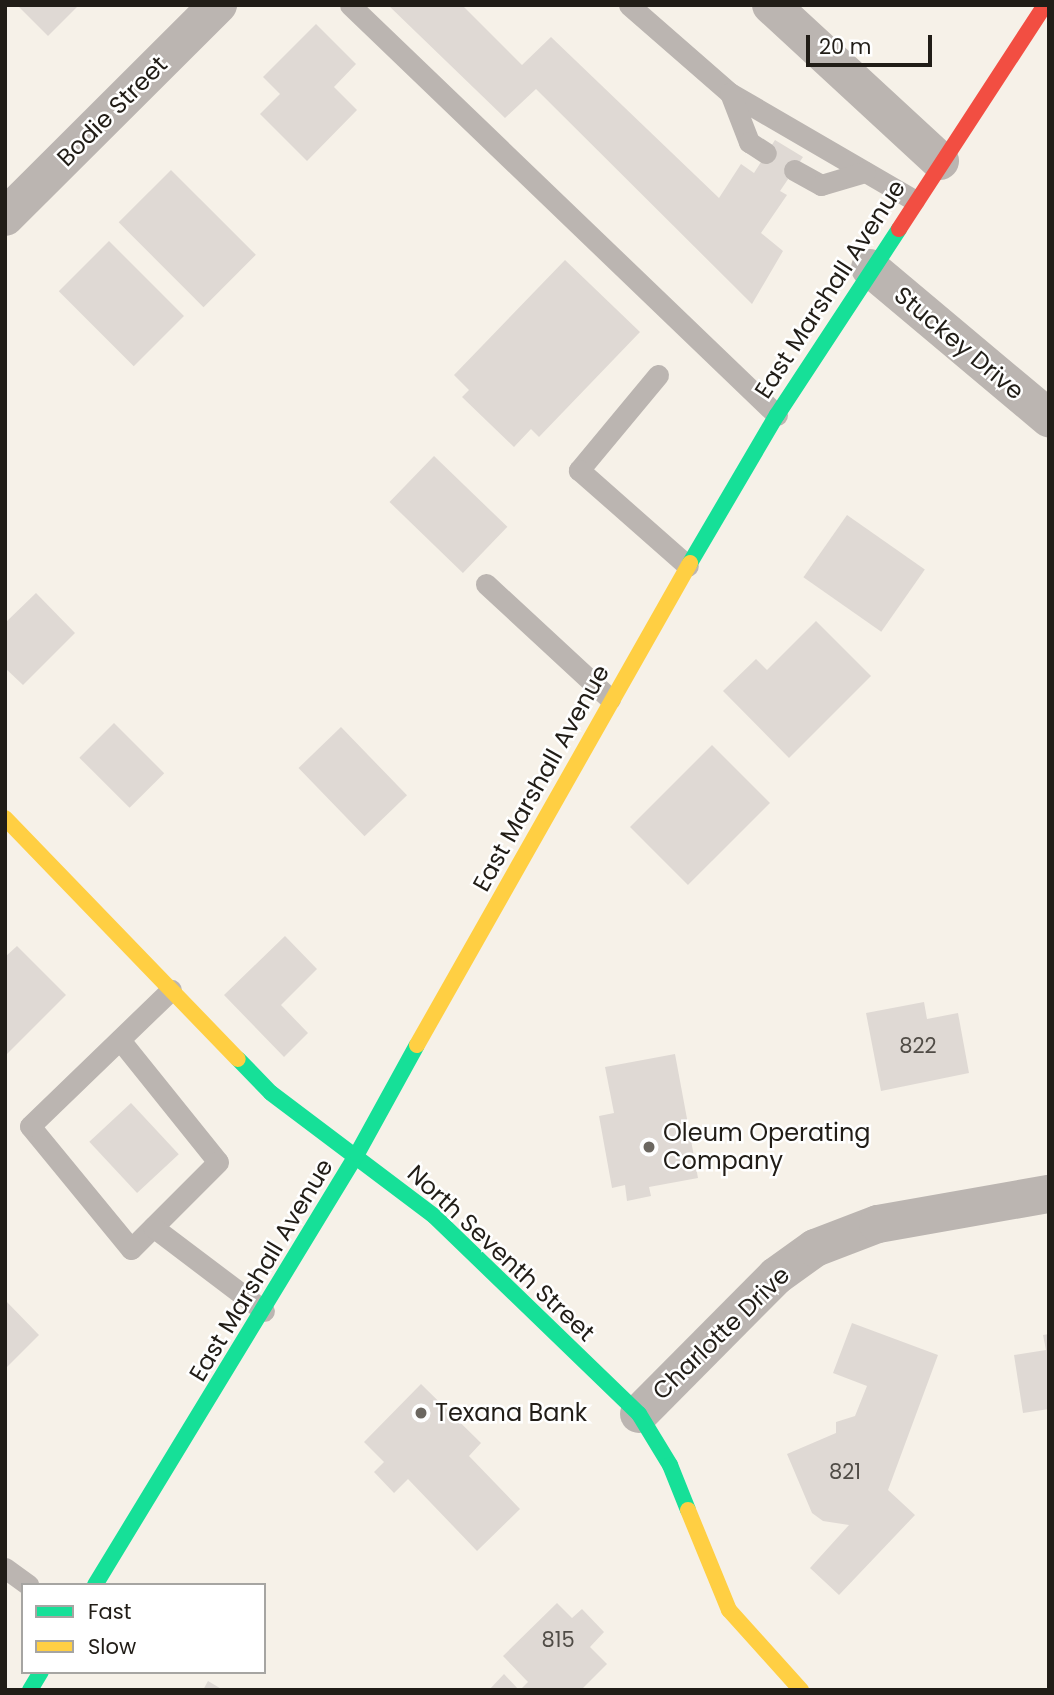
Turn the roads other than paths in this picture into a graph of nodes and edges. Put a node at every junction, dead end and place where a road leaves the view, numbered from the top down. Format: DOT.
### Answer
graph roads {
  1 [pos="218,5"];
  2 [pos="349,5"];
  3 [pos="629,5"];
  4 [pos="771,5"];
  5 [pos="1045,5"];
  6 [pos="730,93"];
  7 [pos="766,153"];
  8 [pos="940,160"];
  9 [pos="794,170"];
  10 [pos="865,172"];
  11 [pos="915,200"];
  12 [pos="5,217"];
  13 [pos="870,268"];
  14 [pos="658,375"];
  15 [pos="777,415"];
  16 [pos="1049,418"];
  17 [pos="688,566"];
  18 [pos="486,584"];
  19 [pos="610,699"];
  20 [pos="5,818"];
  21 [pos="171,990"];
  22 [pos="120,1040"];
  23 [pos="357,1154"];
  24 [pos="1049,1194"];
  25 [pos="153,1227"];
  26 [pos="264,1311"];
  27 [pos="639,1414"];
  28 [pos="5,1568"];
  29 [pos="25,1583"];
  30 [pos="96,1583"];
  31 [pos="40,1674"];
  32 [pos="30,1690"];
  33 [pos="801,1690"];
  1 -- 12 [label="street, Bodie Street"];
  2 -- 15 [label="lane"];
  3 -- 6 [label="lane"];
  4 -- 8 [label="street"];
  5 -- 8 [label="main road, East Marshall Avenue"];
  6 -- 7 [label="lane"];
  6 -- 10 [label="lane"];
  8 -- 11 [label="main road, East Marshall Avenue"];
  9 -- 10 [label="lane"];
  10 -- 11 [label="lane"];
  11 -- 13 [label="main road, East Marshall Avenue"];
  13 -- 15 [label="main road, East Marshall Avenue"];
  13 -- 16 [label="street, Stuckey Drive"];
  14 -- 17 [label="lane"];
  15 -- 17 [label="main road, East Marshall Avenue"];
  17 -- 19 [label="main road, East Marshall Avenue"];
  18 -- 19 [label="lane"];
  19 -- 23 [label="main road, East Marshall Avenue"];
  20 -- 21 [label="main road, North Seventh Street"];
  21 -- 22 [label="lane"];
  21 -- 23 [label="main road, North Seventh Street"];
  22 -- 25 [label="lane"];
  22 -- 25 [label="lane"];
  23 -- 26 [label="main road, East Marshall Avenue"];
  23 -- 27 [label="main road, North Seventh Street"];
  24 -- 27 [label="street, Charlotte Drive"];
  25 -- 26 [label="lane"];
  26 -- 30 [label="main road, East Marshall Avenue"];
  27 -- 33 [label="main road, North Seventh Street"];
  28 -- 29 [label="lane"];
  31 -- 32 [label="main road"];
}
